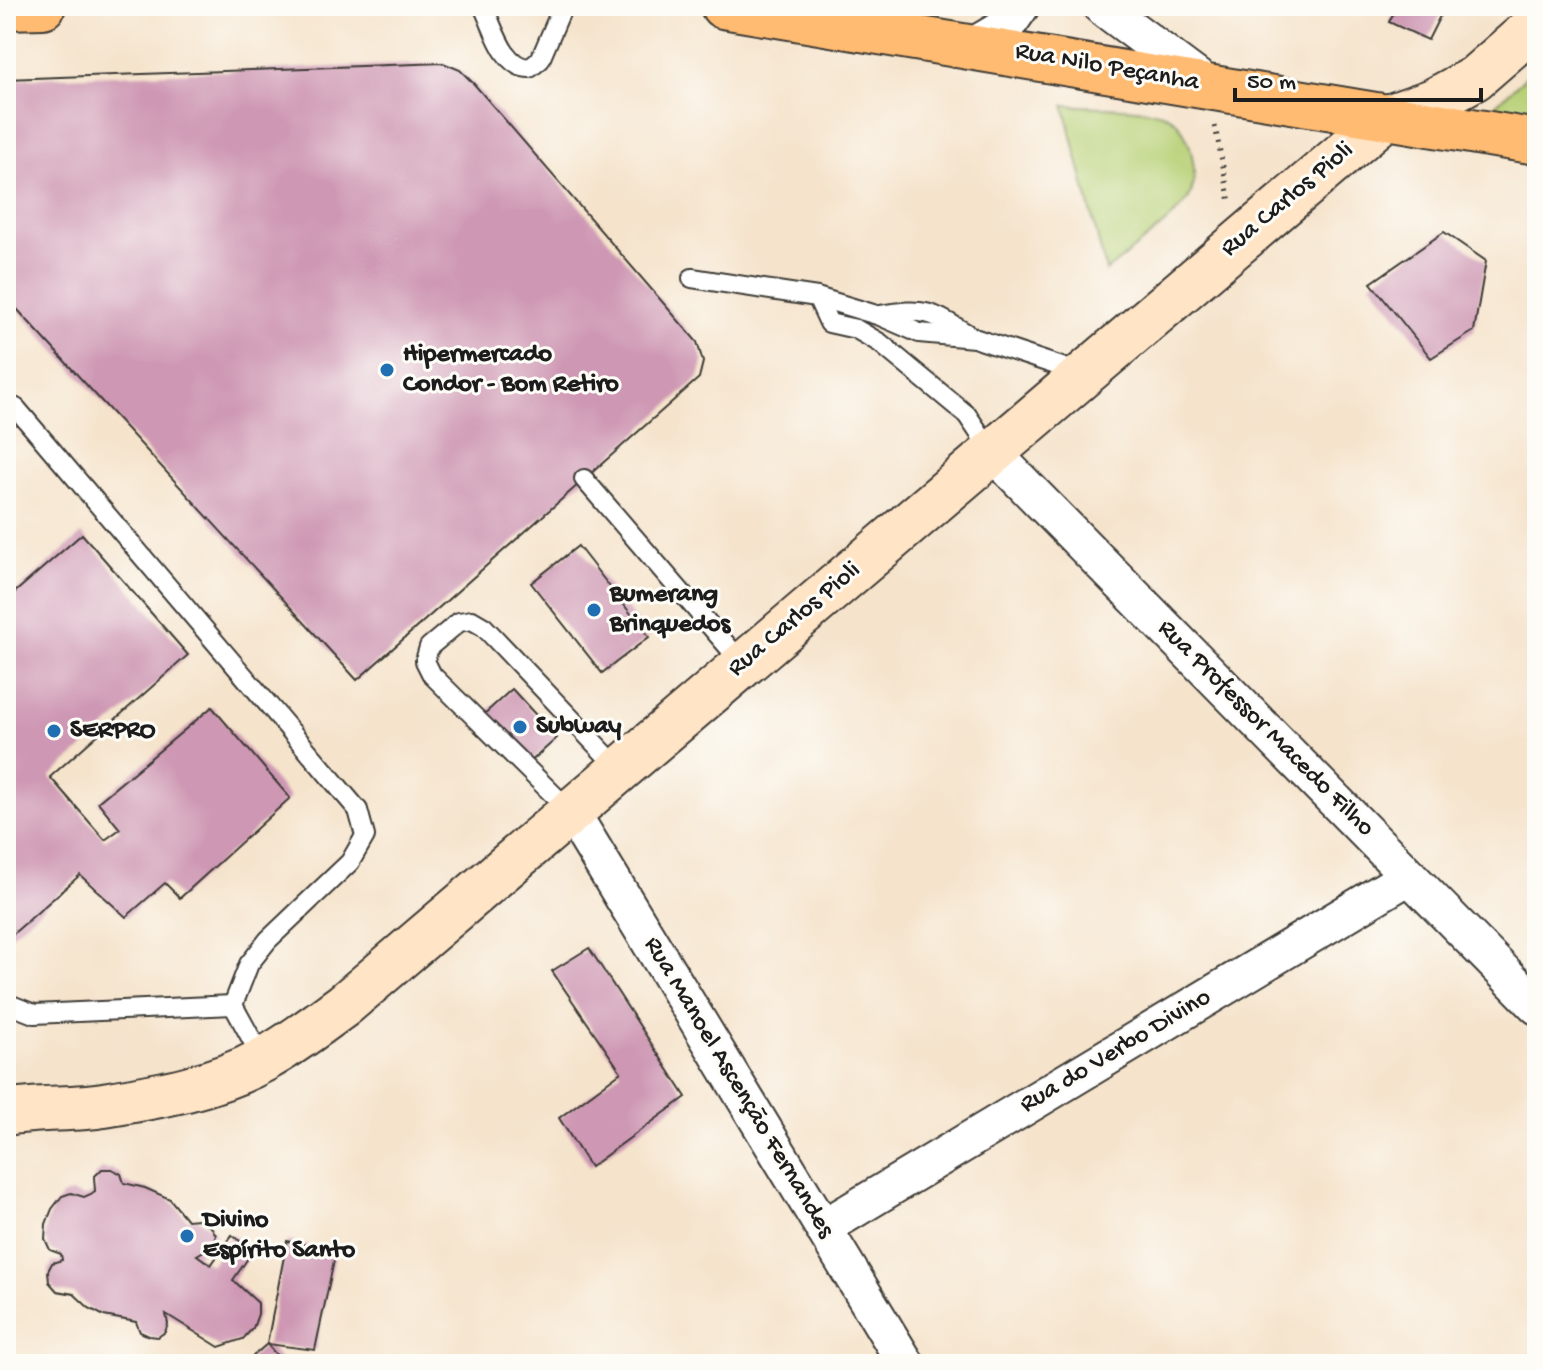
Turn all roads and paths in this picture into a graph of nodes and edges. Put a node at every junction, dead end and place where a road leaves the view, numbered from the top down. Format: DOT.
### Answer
graph roads {
  1 [pos="43,6"];
  2 [pos="483,6"];
  3 [pos="563,6"];
  4 [pos="723,6"];
  5 [pos="1021,6"];
  6 [pos="1101,6"];
  7 [pos="6,7"];
  8 [pos="1537,24"];
  9 [pos="973,46"];
  10 [pos="1207,85"];
  11 [pos="1385,118"];
  12 [pos="1537,142"];
  13 [pos="1238,243"];
  14 [pos="692,278"];
  15 [pos="817,297"];
  16 [pos="1084,374"];
  17 [pos="6,403"];
  18 [pos="992,452"];
  19 [pos="584,479"];
  20 [pos="743,664"];
  21 [pos="620,770"];
  22 [pos="571,812"];
  23 [pos="1409,876"];
  24 [pos="6,1003"];
  25 [pos="233,1005"];
  26 [pos="1537,1006"];
  27 [pos="263,1060"];
  28 [pos="6,1113"];
  29 [pos="823,1228"];
  30 [pos="906,1364"];
  1 -- 7 [label="main road"];
  2 -- 3 [label="lane"];
  4 -- 9 [label="main road, Rua Nilo Peçanha"];
  5 -- 9 [label="street"];
  6 -- 10 [label="street"];
  8 -- 11 [label="main road, Rua Carlos Pioli"];
  9 -- 10 [label="main road, Rua Nilo Peçanha"];
  10 -- 11 [label="main road, Rua Nilo Peçanha"];
  10 -- 13 [label="path"];
  11 -- 12 [label="main road, Rua Nilo Peçanha"];
  11 -- 13 [label="main road, Rua Carlos Pioli"];
  13 -- 16 [label="main road, Rua Carlos Pioli"];
  14 -- 15 [label="lane"];
  15 -- 16 [label="lane"];
  15 -- 18 [label="lane"];
  16 -- 18 [label="main road, Rua Carlos Pioli"];
  17 -- 25 [label="lane"];
  18 -- 20 [label="main road, Rua Carlos Pioli"];
  18 -- 23 [label="street, Rua Professor Macedo Filho"];
  19 -- 20 [label="lane"];
  20 -- 21 [label="main road, Rua Carlos Pioli"];
  21 -- 22 [label="main road, Rua Carlos Pioli"];
  21 -- 22 [label="lane"];
  22 -- 27 [label="main road, Rua Carlos Pioli"];
  22 -- 29 [label="street, Rua Manoel Ascenção Fernandes"];
  23 -- 26 [label="street, Rua Professor Macedo Filho"];
  23 -- 29 [label="street, Rua do Verbo Divino"];
  24 -- 25 [label="lane"];
  25 -- 27 [label="lane"];
  27 -- 28 [label="main road, Rua Carlos Pioli"];
  29 -- 30 [label="street, Rua Manoel Ascenção Fernandes"];
}
